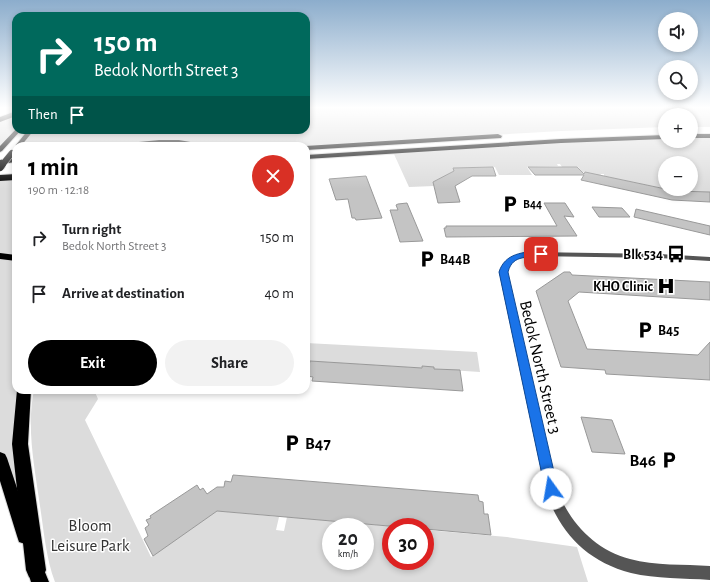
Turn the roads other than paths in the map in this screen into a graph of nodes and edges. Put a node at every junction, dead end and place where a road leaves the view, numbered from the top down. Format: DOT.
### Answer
graph roads {
  1 [pos="14,134"];
  2 [pos="28,134"];
  3 [pos="508,136"];
  4 [pos="698,136"];
  5 [pos="710,136"];
  6 [pos="658,137"];
  7 [pos="21,142"];
  8 [pos="153,142"];
  9 [pos="178,142"];
  10 [pos="310,148"];
  11 [pos="0,150"];
  12 [pos="12,156"];
  13 [pos="12,157"];
  14 [pos="310,157"];
  15 [pos="0,162"];
  16 [pos="12,167"];
  17 [pos="0,168"];
  18 [pos="12,177"];
  19 [pos="0,178"];
  20 [pos="0,256"];
  21 [pos="12,258"];
  22 [pos="710,259"];
  23 [pos="23,394"];
  24 [pos="0,458"];
  25 [pos="710,573"];
  26 [pos="38,576"];
  1 -- 11 [label="main road"];
  2 -- 7 [label="main road"];
  3 -- 10 [label="highway"];
  4 -- 5 [label="highway"];
  6 -- 14 [label="highway"];
  8 -- 9 [label="highway"];
  12 -- 15 [label="highway"];
  13 -- 17 [label="main road, bridge"];
  16 -- 17 [label="highway"];
  18 -- 19 [label="highway"];
  20 -- 21 [label="highway"];
  22 -- 25 [label="street, Bedok North Street 3"];
  23 -- 26 [label="highway"];
  24 -- 26 [label="main road"];
}
